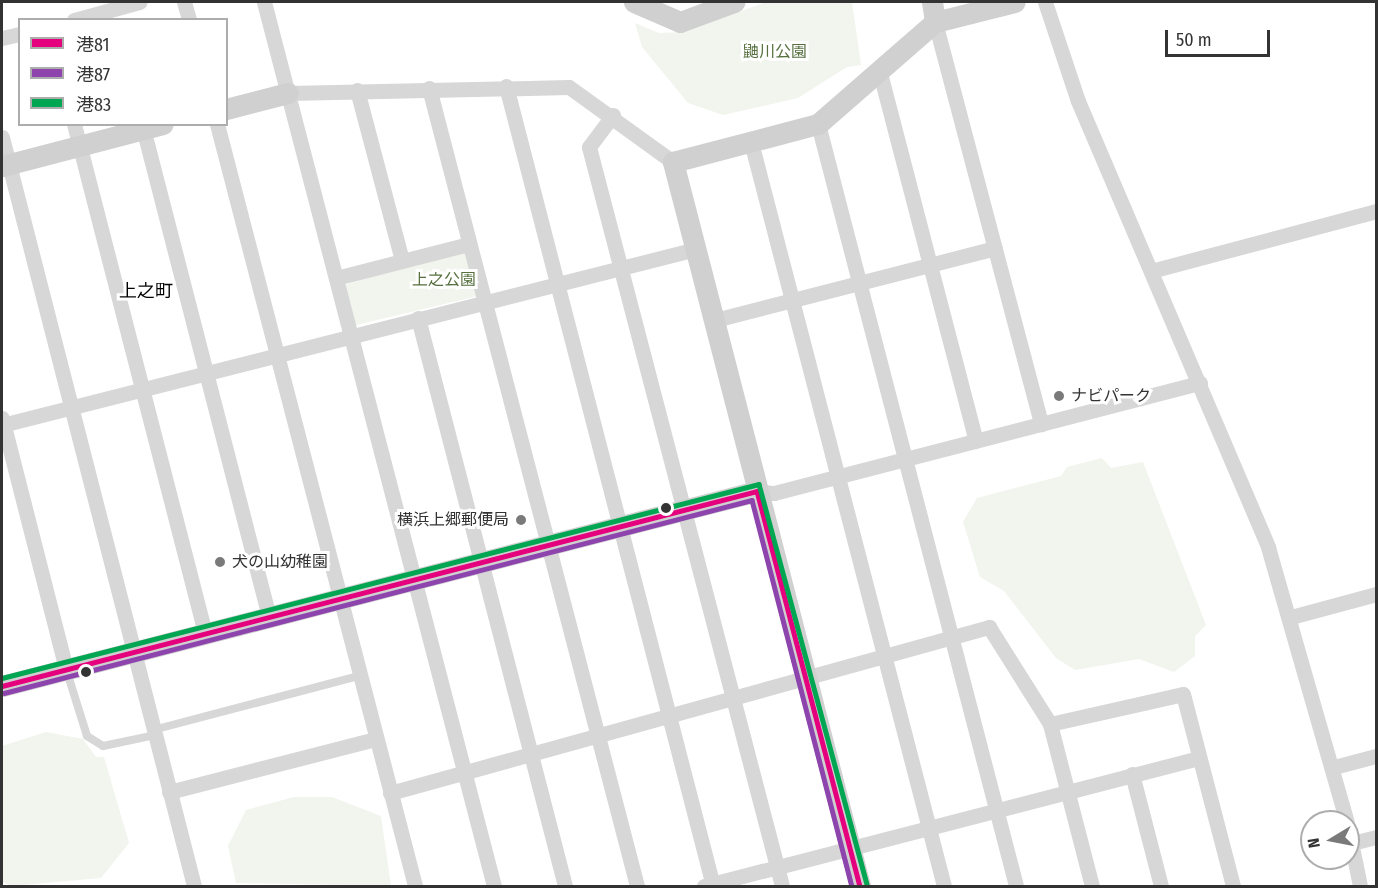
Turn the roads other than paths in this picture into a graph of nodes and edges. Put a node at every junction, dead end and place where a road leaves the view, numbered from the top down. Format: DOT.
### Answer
graph roads {
  1 [pos="140,2"];
  2 [pos="184,2"];
  3 [pos="264,2"];
  4 [pos="634,2"];
  5 [pos="734,2"];
  6 [pos="1015,2"];
  7 [pos="1045,2"];
  8 [pos="934,12"];
  9 [pos="113,14"];
  10 [pos="87,18"];
  11 [pos="188,18"];
  12 [pos="18,34"];
  13 [pos="2,38"];
  14 [pos="880,73"];
  15 [pos="506,86"];
  16 [pos="429,88"];
  17 [pos="357,90"];
  18 [pos="288,93"];
  19 [pos="228,108"];
  20 [pos="613,115"];
  21 [pos="818,124"];
  22 [pos="75,126"];
  23 [pos="149,126"];
  24 [pos="218,126"];
  25 [pos="2,137"];
  26 [pos="751,142"];
  27 [pos="80,147"];
  28 [pos="673,162"];
  29 [pos="5,165"];
  30 [pos="1377,211"];
  31 [pos="468,244"];
  32 [pos="995,248"];
  33 [pos="696,249"];
  34 [pos="402,260"];
  35 [pos="931,264"];
  36 [pos="619,265"];
  37 [pos="1151,271"];
  38 [pos="336,278"];
  39 [pos="554,282"];
  40 [pos="860,282"];
  41 [pos="792,300"];
  42 [pos="483,301"];
  43 [pos="418,318"];
  44 [pos="715,320"];
  45 [pos="351,335"];
  46 [pos="277,354"];
  47 [pos="206,372"];
  48 [pos="1200,383"];
  49 [pos="142,389"];
  50 [pos="68,408"];
  51 [pos="2,423"];
  52 [pos="1041,424"];
  53 [pos="976,441"];
  54 [pos="906,459"];
  55 [pos="837,477"];
  56 [pos="757,491"];
  57 [pos="684,510"];
  58 [pos="619,526"];
  59 [pos="547,545"];
  60 [pos="481,562"];
  61 [pos="414,579"];
  62 [pos="340,598"];
  63 [pos="1376,598"];
  64 [pos="269,617"];
  65 [pos="1291,617"];
  66 [pos="205,633"];
  67 [pos="952,637"];
  68 [pos="133,652"];
  69 [pos="884,656"];
  70 [pos="66,669"];
  71 [pos="359,676"];
  72 [pos="805,676"];
  73 [pos="2,686"];
  74 [pos="731,697"];
  75 [pos="668,715"];
  76 [pos="1050,724"];
  77 [pos="154,732"];
  78 [pos="596,735"];
  79 [pos="376,740"];
  80 [pos="531,754"];
  81 [pos="1377,756"];
  82 [pos="1199,759"];
  83 [pos="1334,767"];
  84 [pos="465,772"];
  85 [pos="1132,774"];
  86 [pos="1067,790"];
  87 [pos="170,792"];
  88 [pos="390,793"];
  89 [pos="997,810"];
  90 [pos="1344,810"];
  91 [pos="929,827"];
  92 [pos="1377,837"];
  93 [pos="1360,841"];
  94 [pos="850,847"];
  95 [pos="777,867"];
  96 [pos="1357,870"];
  97 [pos="194,886"];
  98 [pos="415,886"];
  99 [pos="494,886"];
  100 [pos="565,886"];
  101 [pos="637,886"];
  102 [pos="709,886"];
  103 [pos="782,886"];
  104 [pos="860,886"];
  105 [pos="944,886"];
  106 [pos="1016,886"];
  107 [pos="1092,886"];
  108 [pos="1161,886"];
  109 [pos="1233,886"];
  110 [pos="1360,886"];
  1 -- 9 [label="street"];
  2 -- 11 [label="street"];
  3 -- 18 [label="street"];
  4 -- 5 [label="street"];
  6 -- 8 [label="street"];
  7 -- 37 [label="street"];
  8 -- 14 [label="street"];
  8 -- 32 [label="street"];
  9 -- 10 [label="street"];
  12 -- 13 [label="street"];
  14 -- 21 [label="street"];
  14 -- 35 [label="street"];
  15 -- 16 [label="street"];
  15 -- 20 [label="street"];
  15 -- 39 [label="street"];
  16 -- 17 [label="street"];
  16 -- 31 [label="street"];
  17 -- 18 [label="street"];
  17 -- 34 [label="street"];
  18 -- 19 [label="street"];
  18 -- 38 [label="street"];
  20 -- 28 [label="street"];
  20 -- 36 [label="street"];
  21 -- 26 [label="street"];
  21 -- 40 [label="street"];
  22 -- 27 [label="street"];
  23 -- 27 [label="street"];
  23 -- 47 [label="street"];
  24 -- 46 [label="street"];
  25 -- 29 [label="street"];
  26 -- 28 [label="street"];
  26 -- 41 [label="street"];
  27 -- 29 [label="street"];
  27 -- 49 [label="street"];
  28 -- 33 [label="street"];
  29 -- 50 [label="street"];
  30 -- 37 [label="street"];
  31 -- 34 [label="street"];
  31 -- 42 [label="street"];
  32 -- 35 [label="street"];
  32 -- 52 [label="street"];
  33 -- 36 [label="street"];
  33 -- 44 [label="street"];
  34 -- 38 [label="street"];
  35 -- 40 [label="street"];
  35 -- 53 [label="street"];
  36 -- 39 [label="street"];
  36 -- 57 [label="street"];
  37 -- 48 [label="street"];
  38 -- 45 [label="street"];
  39 -- 42 [label="street"];
  39 -- 58 [label="street"];
  40 -- 41 [label="street"];
  40 -- 54 [label="street"];
  41 -- 44 [label="street"];
  41 -- 55 [label="street"];
  42 -- 43 [label="street"];
  42 -- 59 [label="street"];
  43 -- 45 [label="street"];
  43 -- 60 [label="street"];
  44 -- 56 [label="street"];
  45 -- 46 [label="street"];
  45 -- 61 [label="street"];
  46 -- 47 [label="street"];
  46 -- 62 [label="street"];
  47 -- 49 [label="street"];
  47 -- 64 [label="street"];
  48 -- 52 [label="street"];
  48 -- 65 [label="street"];
  49 -- 50 [label="street"];
  49 -- 66 [label="street"];
  50 -- 51 [label="street"];
  50 -- 68 [label="street"];
  51 -- 70 [label="street"];
  52 -- 53 [label="street"];
  53 -- 54 [label="street"];
  54 -- 55 [label="street"];
  54 -- 67 [label="street"];
  55 -- 56 [label="street"];
  55 -- 69 [label="street"];
  56 -- 57 [label="street"];
  56 -- 72 [label="street"];
  57 -- 58 [label="street"];
  57 -- 74 [label="street"];
  58 -- 59 [label="street"];
  58 -- 75 [label="street"];
  59 -- 60 [label="street"];
  59 -- 78 [label="street"];
  60 -- 61 [label="street"];
  60 -- 80 [label="street"];
  61 -- 62 [label="street"];
  61 -- 84 [label="street"];
  62 -- 64 [label="street"];
  62 -- 71 [label="street"];
  63 -- 65 [label="street"];
  64 -- 66 [label="street"];
  65 -- 83 [label="street"];
  66 -- 68 [label="street"];
  67 -- 69 [label="street"];
  67 -- 76 [label="street"];
  67 -- 89 [label="street"];
  68 -- 70 [label="street"];
  68 -- 77 [label="street"];
  69 -- 72 [label="street"];
  69 -- 91 [label="street"];
  70 -- 73 [label="street"];
  70 -- 77 [label="lane"];
  71 -- 77 [label="lane"];
  71 -- 79 [label="street"];
  72 -- 74 [label="street"];
  72 -- 94 [label="street"];
  74 -- 75 [label="street"];
  74 -- 95 [label="street"];
  75 -- 78 [label="street"];
  75 -- 102 [label="street"];
  76 -- 82 [label="street"];
  76 -- 86 [label="street"];
  77 -- 87 [label="street"];
  78 -- 80 [label="street"];
  78 -- 101 [label="street"];
  79 -- 87 [label="street"];
  79 -- 88 [label="street"];
  80 -- 84 [label="street"];
  80 -- 100 [label="street"];
  81 -- 83 [label="street"];
  82 -- 85 [label="street"];
  82 -- 109 [label="street"];
  83 -- 90 [label="street"];
  84 -- 88 [label="street"];
  84 -- 99 [label="street"];
  85 -- 86 [label="street"];
  85 -- 108 [label="street"];
  86 -- 89 [label="street"];
  86 -- 107 [label="street"];
  87 -- 97 [label="street"];
  88 -- 98 [label="street"];
  89 -- 91 [label="street"];
  89 -- 106 [label="street"];
  91 -- 94 [label="street"];
  91 -- 105 [label="street"];
  92 -- 93 [label="street"];
  94 -- 95 [label="street"];
  94 -- 104 [label="street"];
  95 -- 102 [label="street"];
  95 -- 103 [label="street"];
  96 -- 110 [label="street"];
}
